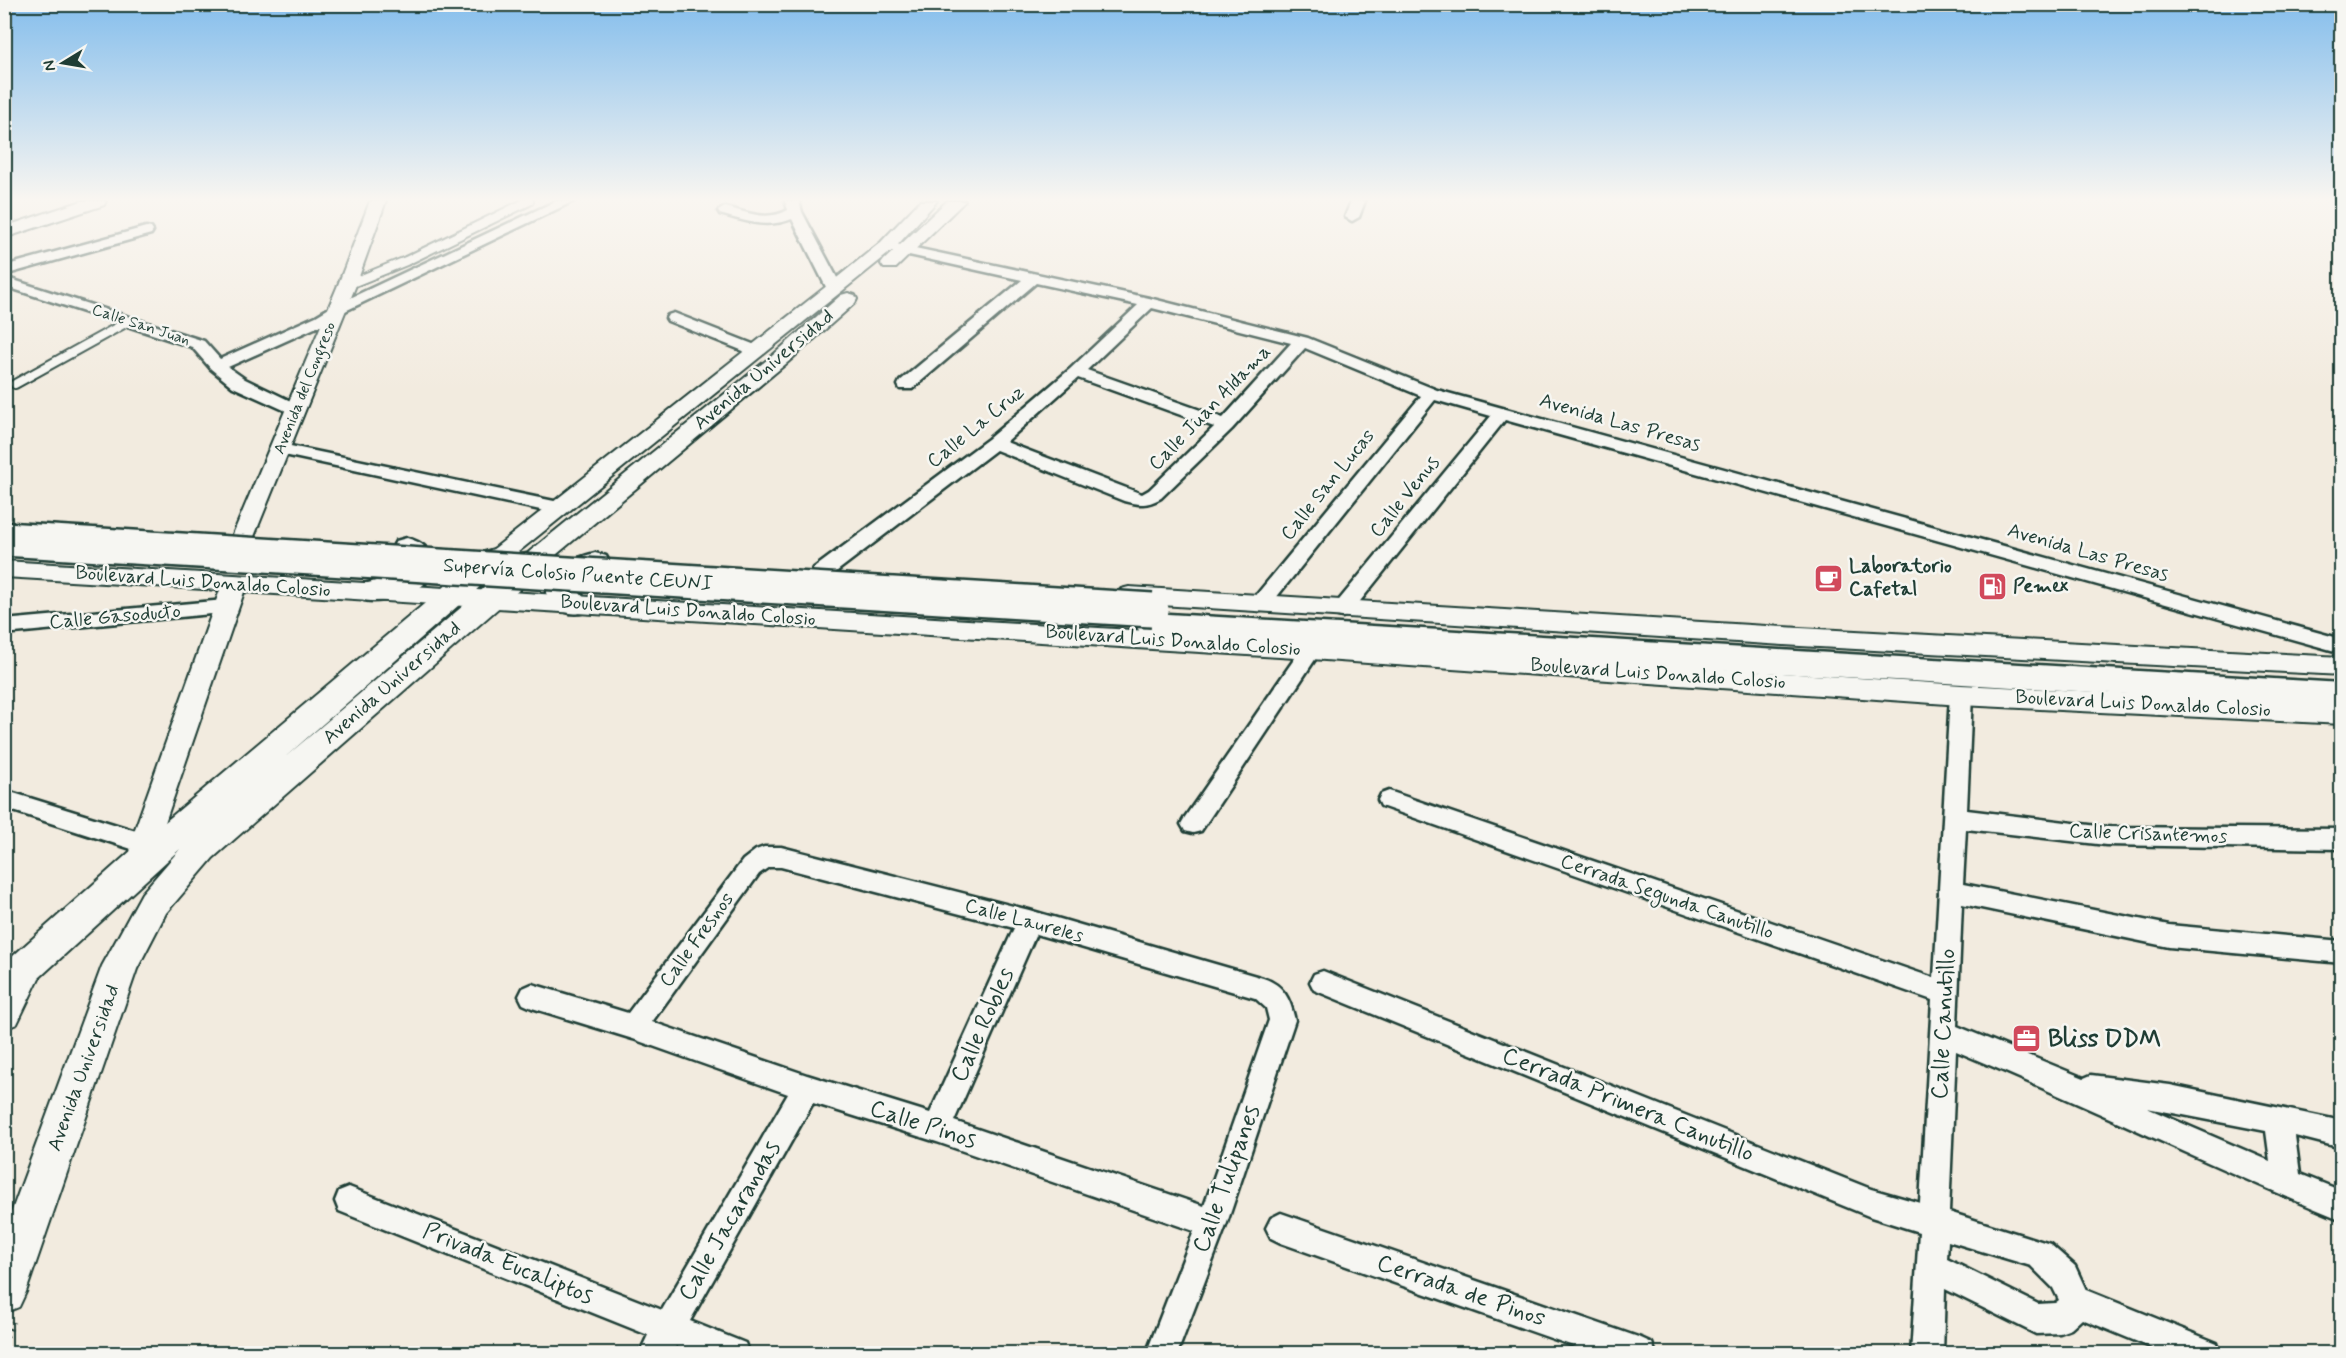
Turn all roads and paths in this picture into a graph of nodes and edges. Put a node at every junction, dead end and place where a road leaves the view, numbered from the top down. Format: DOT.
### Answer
graph roads {
  1 [pos="28,264"];
  2 [pos="355,264"];
  3 [pos="398,264"];
  4 [pos="433,264"];
  5 [pos="822,264"];
  6 [pos="872,264"];
  7 [pos="880,264"];
  8 [pos="974,264"];
  9 [pos="4,271"];
  10 [pos="1034,277"];
  11 [pos="4,280"];
  12 [pos="347,285"];
  13 [pos="835,289"];
  14 [pos="1149,303"];
  15 [pos="336,310"];
  16 [pos="674,318"];
  17 [pos="129,321"];
  18 [pos="1302,341"];
  19 [pos="757,351"];
  20 [pos="217,366"];
  21 [pos="1076,372"];
  22 [pos="15,384"];
  23 [pos="906,385"];
  24 [pos="1431,394"];
  25 [pos="295,410"];
  26 [pos="1502,413"];
  27 [pos="1226,425"];
  28 [pos="994,443"];
  29 [pos="281,449"];
  30 [pos="559,508"];
  31 [pos="4,528"];
  32 [pos="242,539"];
  33 [pos="4,540"];
  34 [pos="407,548"];
  35 [pos="499,556"];
  36 [pos="4,558"];
  37 [pos="537,558"];
  38 [pos="602,561"];
  39 [pos="4,569"];
  40 [pos="821,573"];
  41 [pos="236,584"];
  42 [pos="375,592"];
  43 [pos="450,597"];
  44 [pos="490,599"];
  45 [pos="574,604"];
  46 [pos="225,607"];
  47 [pos="1342,610"];
  48 [pos="1242,616"];
  49 [pos="1152,617"];
  50 [pos="4,627"];
  51 [pos="2342,646"];
  52 [pos="1259,647"];
  53 [pos="1311,650"];
  54 [pos="2342,666"];
  55 [pos="2342,682"];
  56 [pos="1961,695"];
  57 [pos="2342,695"];
  58 [pos="2342,714"];
  59 [pos="4,799"];
  60 [pos="1389,800"];
  61 [pos="1954,818"];
  62 [pos="1193,824"];
  63 [pos="2342,838"];
  64 [pos="144,851"];
  65 [pos="764,857"];
  66 [pos="1950,891"];
  67 [pos="1029,921"];
  68 [pos="2342,952"];
  69 [pos="15,976"];
  70 [pos="1323,982"];
  71 [pos="1945,993"];
  72 [pos="532,996"];
  73 [pos="1278,1002"];
  74 [pos="4,1012"];
  75 [pos="633,1027"];
  76 [pos="1943,1033"];
  77 [pos="2072,1086"];
  78 [pos="807,1088"];
  79 [pos="2279,1121"];
  80 [pos="937,1129"];
  81 [pos="2342,1135"];
  82 [pos="2287,1184"];
  83 [pos="349,1201"];
  84 [pos="2342,1206"];
  85 [pos="1212,1223"];
  86 [pos="1934,1223"];
  87 [pos="1281,1228"];
  88 [pos="1932,1267"];
  89 [pos="2074,1301"];
  90 [pos="10,1302"];
  91 [pos="661,1341"];
  92 [pos="4,1345"];
  93 [pos="734,1353"];
  94 [pos="1161,1353"];
  95 [pos="1641,1353"];
  96 [pos="1927,1353"];
  97 [pos="2206,1353"];
  1 -- 9 [label="street"];
  2 -- 12 [label="street, Avenida del Congreso"];
  3 -- 12 [label="lane"];
  4 -- 15 [label="street"];
  5 -- 13 [label="street"];
  6 -- 13 [label="street, Avenida Universidad"];
  7 -- 37 [label="street, Avenida Universidad"];
  8 -- 10 [label="street, Avenida Las Presas"];
  10 -- 14 [label="street, Avenida Las Presas"];
  10 -- 23 [label="street"];
  11 -- 17 [label="street, Calle San Juan"];
  12 -- 15 [label="street, Avenida del Congreso"];
  13 -- 19 [label="street, Avenida Universidad"];
  14 -- 18 [label="street, Avenida Las Presas"];
  14 -- 21 [label="street, Calle La Cruz"];
  15 -- 20 [label="street"];
  15 -- 25 [label="street, Avenida del Congreso"];
  16 -- 19 [label="street"];
  17 -- 20 [label="street, Calle San Juan"];
  17 -- 22 [label="lane"];
  18 -- 24 [label="street, Avenida Las Presas"];
  18 -- 27 [label="street, Calle Juan Aldama"];
  19 -- 30 [label="street, Avenida Universidad"];
  20 -- 25 [label="street, Calle San Juan"];
  21 -- 27 [label="street"];
  21 -- 28 [label="street, Calle La Cruz"];
  24 -- 26 [label="street, Avenida Las Presas"];
  24 -- 48 [label="street, Calle San Lucas"];
  25 -- 29 [label="street, Avenida del Congreso"];
  26 -- 47 [label="street, Calle Venus"];
  26 -- 51 [label="street, Avenida Las Presas"];
  27 -- 28 [label="street, Calle Juan Aldama"];
  28 -- 40 [label="street, Calle La Cruz"];
  29 -- 30 [label="street"];
  29 -- 32 [label="street, Avenida del Congreso"];
  30 -- 35 [label="street, Avenida Universidad"];
  31 -- 32 [label="street"];
  32 -- 34 [label="street"];
  33 -- 49 [label="main road, Supervía Colosio Puente CEUNI, bridge"];
  34 -- 35 [label="street"];
  34 -- 42 [label="main road"];
  35 -- 37 [label="street"];
  35 -- 43 [label="main road, Avenida Universidad"];
  36 -- 49 [label="main road, Supervía Colosio Puente CEUNI"];
  37 -- 38 [label="street"];
  37 -- 44 [label="main road, Avenida Universidad"];
  38 -- 40 [label="street"];
  38 -- 45 [label="main road"];
  39 -- 41 [label="street, Boulevard Luis Donaldo Colosio"];
  40 -- 48 [label="street"];
  41 -- 42 [label="street, Boulevard Luis Donaldo Colosio"];
  41 -- 46 [label="street"];
  42 -- 43 [label="street, Boulevard Luis Donaldo Colosio"];
  43 -- 44 [label="street, Boulevard Luis Donaldo Colosio"];
  43 -- 64 [label="main road, Avenida Universidad"];
  44 -- 45 [label="street, Boulevard Luis Donaldo Colosio"];
  44 -- 90 [label="main road, Avenida Universidad"];
  45 -- 52 [label="street, Boulevard Luis Donaldo Colosio"];
  46 -- 50 [label="street, Calle Gasoducto"];
  46 -- 64 [label="street"];
  47 -- 48 [label="street"];
  47 -- 54 [label="street"];
  48 -- 49 [label="main road"];
  48 -- 52 [label="main road"];
  48 -- 55 [label="main road"];
  48 -- 57 [label="main road"];
  52 -- 53 [label="street, Boulevard Luis Donaldo Colosio"];
  53 -- 56 [label="street, Boulevard Luis Donaldo Colosio"];
  53 -- 62 [label="street"];
  56 -- 58 [label="street, Boulevard Luis Donaldo Colosio"];
  56 -- 61 [label="street, Calle Canutillo"];
  59 -- 64 [label="street"];
  60 -- 71 [label="street, Cerrada Segunda Canutillo"];
  61 -- 63 [label="street, Calle Crisantemos"];
  61 -- 66 [label="street, Calle Canutillo"];
  64 -- 69 [label="main road, Avenida Universidad"];
  65 -- 67 [label="street, Calle Laureles"];
  65 -- 75 [label="street, Calle Fresnos"];
  66 -- 68 [label="street"];
  66 -- 71 [label="street, Calle Canutillo"];
  67 -- 73 [label="street, Calle Laureles"];
  67 -- 80 [label="street, Calle Robles"];
  69 -- 74 [label="main road, Avenida Universidad"];
  70 -- 86 [label="street, Cerrada Primera Canutillo"];
  71 -- 76 [label="street, Calle Canutillo"];
  72 -- 75 [label="street, Calle Pinos"];
  73 -- 85 [label="street, Calle Tulipanes"];
  75 -- 78 [label="street, Calle Pinos"];
  76 -- 77 [label="street"];
  76 -- 86 [label="street, Calle Canutillo"];
  77 -- 79 [label="street"];
  77 -- 82 [label="street"];
  78 -- 80 [label="street, Calle Pinos"];
  78 -- 91 [label="street, Calle Jacarandas"];
  79 -- 81 [label="street"];
  79 -- 82 [label="street"];
  80 -- 85 [label="street, Calle Pinos"];
  82 -- 84 [label="street"];
  83 -- 91 [label="street, Privada Eucaliptos"];
  85 -- 94 [label="street, Calle Tulipanes"];
  86 -- 88 [label="street, Calle Canutillo"];
  86 -- 89 [label="street, Cerrada Primera Canutillo"];
  87 -- 95 [label="street, Cerrada de Pinos"];
  88 -- 89 [label="street"];
  88 -- 96 [label="street, Calle Canutillo"];
  89 -- 97 [label="street"];
  90 -- 92 [label="path"];
  91 -- 93 [label="street, Privada Eucaliptos"];
}
